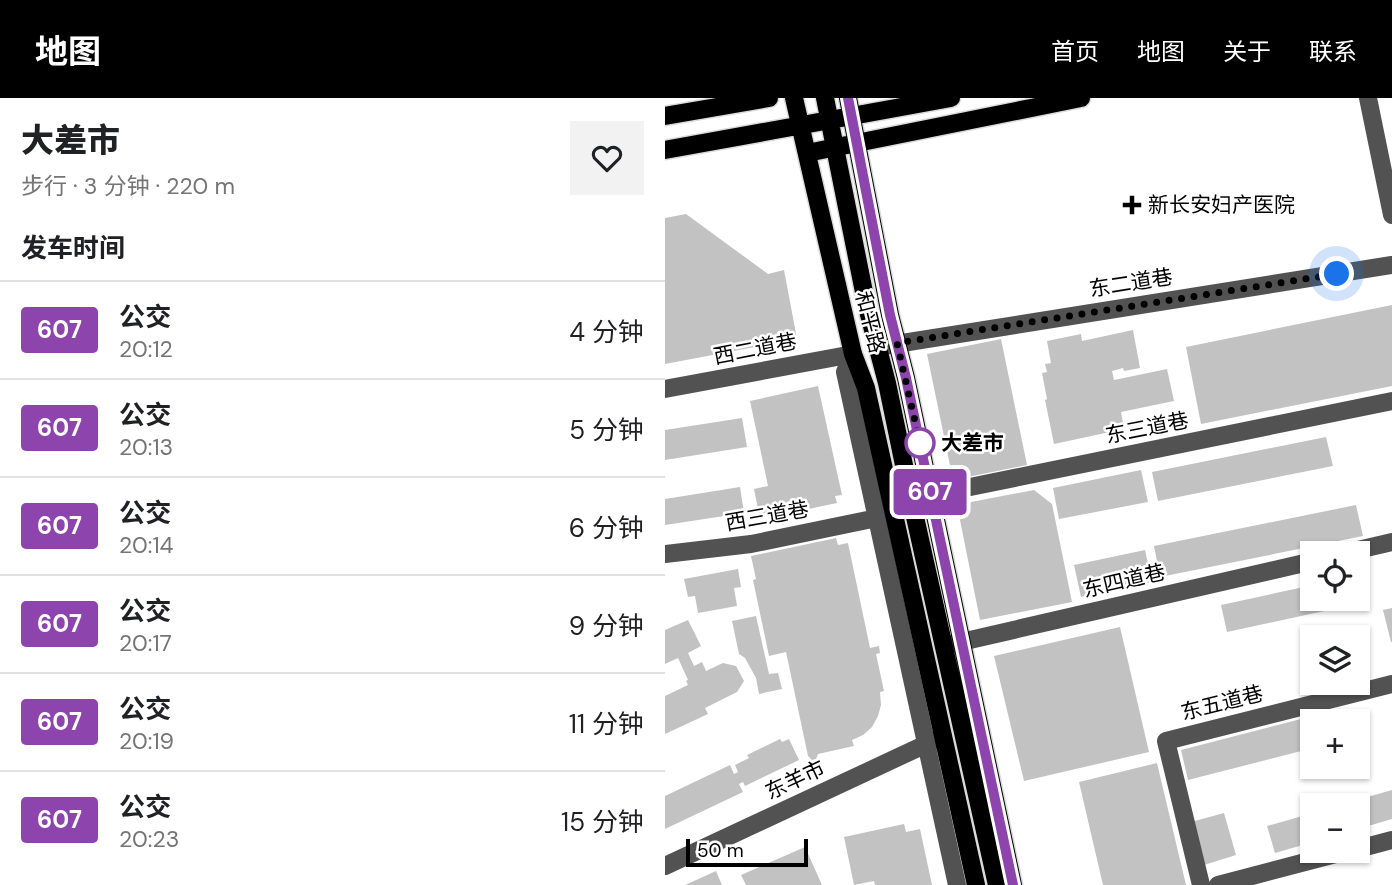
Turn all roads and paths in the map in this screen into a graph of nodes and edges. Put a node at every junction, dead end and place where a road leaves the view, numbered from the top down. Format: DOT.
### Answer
graph roads {
  1 [pos="769,98"];
  2 [pos="794,98"];
  3 [pos="825,98"];
  4 [pos="951,98"];
  5 [pos="1081,98"];
  6 [pos="1368,98"];
  7 [pos="850,107"];
  8 [pos="665,116"];
  9 [pos="829,121"];
  10 [pos="801,127"];
  11 [pos="857,143"];
  12 [pos="835,147"];
  13 [pos="665,150"];
  14 [pos="807,153"];
  15 [pos="1392,215"];
  16 [pos="1392,265"];
  17 [pos="897,343"];
  18 [pos="877,346"];
  19 [pos="853,354"];
  20 [pos="665,389"];
  21 [pos="1392,401"];
  22 [pos="931,495"];
  23 [pos="911,499"];
  24 [pos="877,518"];
  25 [pos="1392,542"];
  26 [pos="1370,547"];
  27 [pos="665,554"];
  28 [pos="1300,564"];
  29 [pos="953,644"];
  30 [pos="1392,684"];
  31 [pos="944,736"];
  32 [pos="927,744"];
  33 [pos="1392,840"];
  34 [pos="1370,846"];
  35 [pos="1302,863"];
  36 [pos="665,866"];
  37 [pos="957,885"];
  38 [pos="977,885"];
  39 [pos="997,885"];
  40 [pos="1013,885"];
  41 [pos="1201,885"];
  42 [pos="1218,885"];
  1 -- 8 [label="main road"];
  2 -- 10 [label="main road, 和平路"];
  3 -- 9 [label="main road, 和平路"];
  4 -- 7 [label="main road"];
  5 -- 11 [label="main road"];
  6 -- 15 [label="street"];
  7 -- 9 [label="main road"];
  7 -- 11 [label="main road"];
  9 -- 10 [label="main road"];
  9 -- 12 [label="main road, 和平路"];
  10 -- 13 [label="main road"];
  10 -- 14 [label="main road, 和平路"];
  11 -- 12 [label="main road"];
  11 -- 17 [label="main road"];
  12 -- 14 [label="main road"];
  12 -- 18 [label="main road, 和平路"];
  14 -- 19 [label="main road, 和平路"];
  16 -- 17 [label="street, 东二道巷"];
  17 -- 18 [label="street, 东二道巷"];
  17 -- 22 [label="main road"];
  18 -- 23 [label="main road, 和平路"];
  19 -- 20 [label="street, 西二道巷"];
  19 -- 24 [label="street"];
  19 -- 31 [label="main road, 和平路"];
  21 -- 22 [label="street, 东三道巷"];
  22 -- 23 [label="street, 东三道巷"];
  22 -- 29 [label="main road"];
  23 -- 29 [label="main road, 和平路"];
  24 -- 27 [label="street, 西三道巷"];
  24 -- 32 [label="street"];
  25 -- 26 [label="street"];
  28 -- 29 [label="street, 东四道巷"];
  29 -- 39 [label="main road, 和平路"];
  29 -- 40 [label="main road"];
  30 -- 41 [label="street, 东五道巷"];
  31 -- 32 [label="street, 东羊市"];
  31 -- 38 [label="main road, 和平路"];
  32 -- 36 [label="street, 东羊市"];
  32 -- 37 [label="street"];
  33 -- 34 [label="street"];
  35 -- 42 [label="street"];
}
